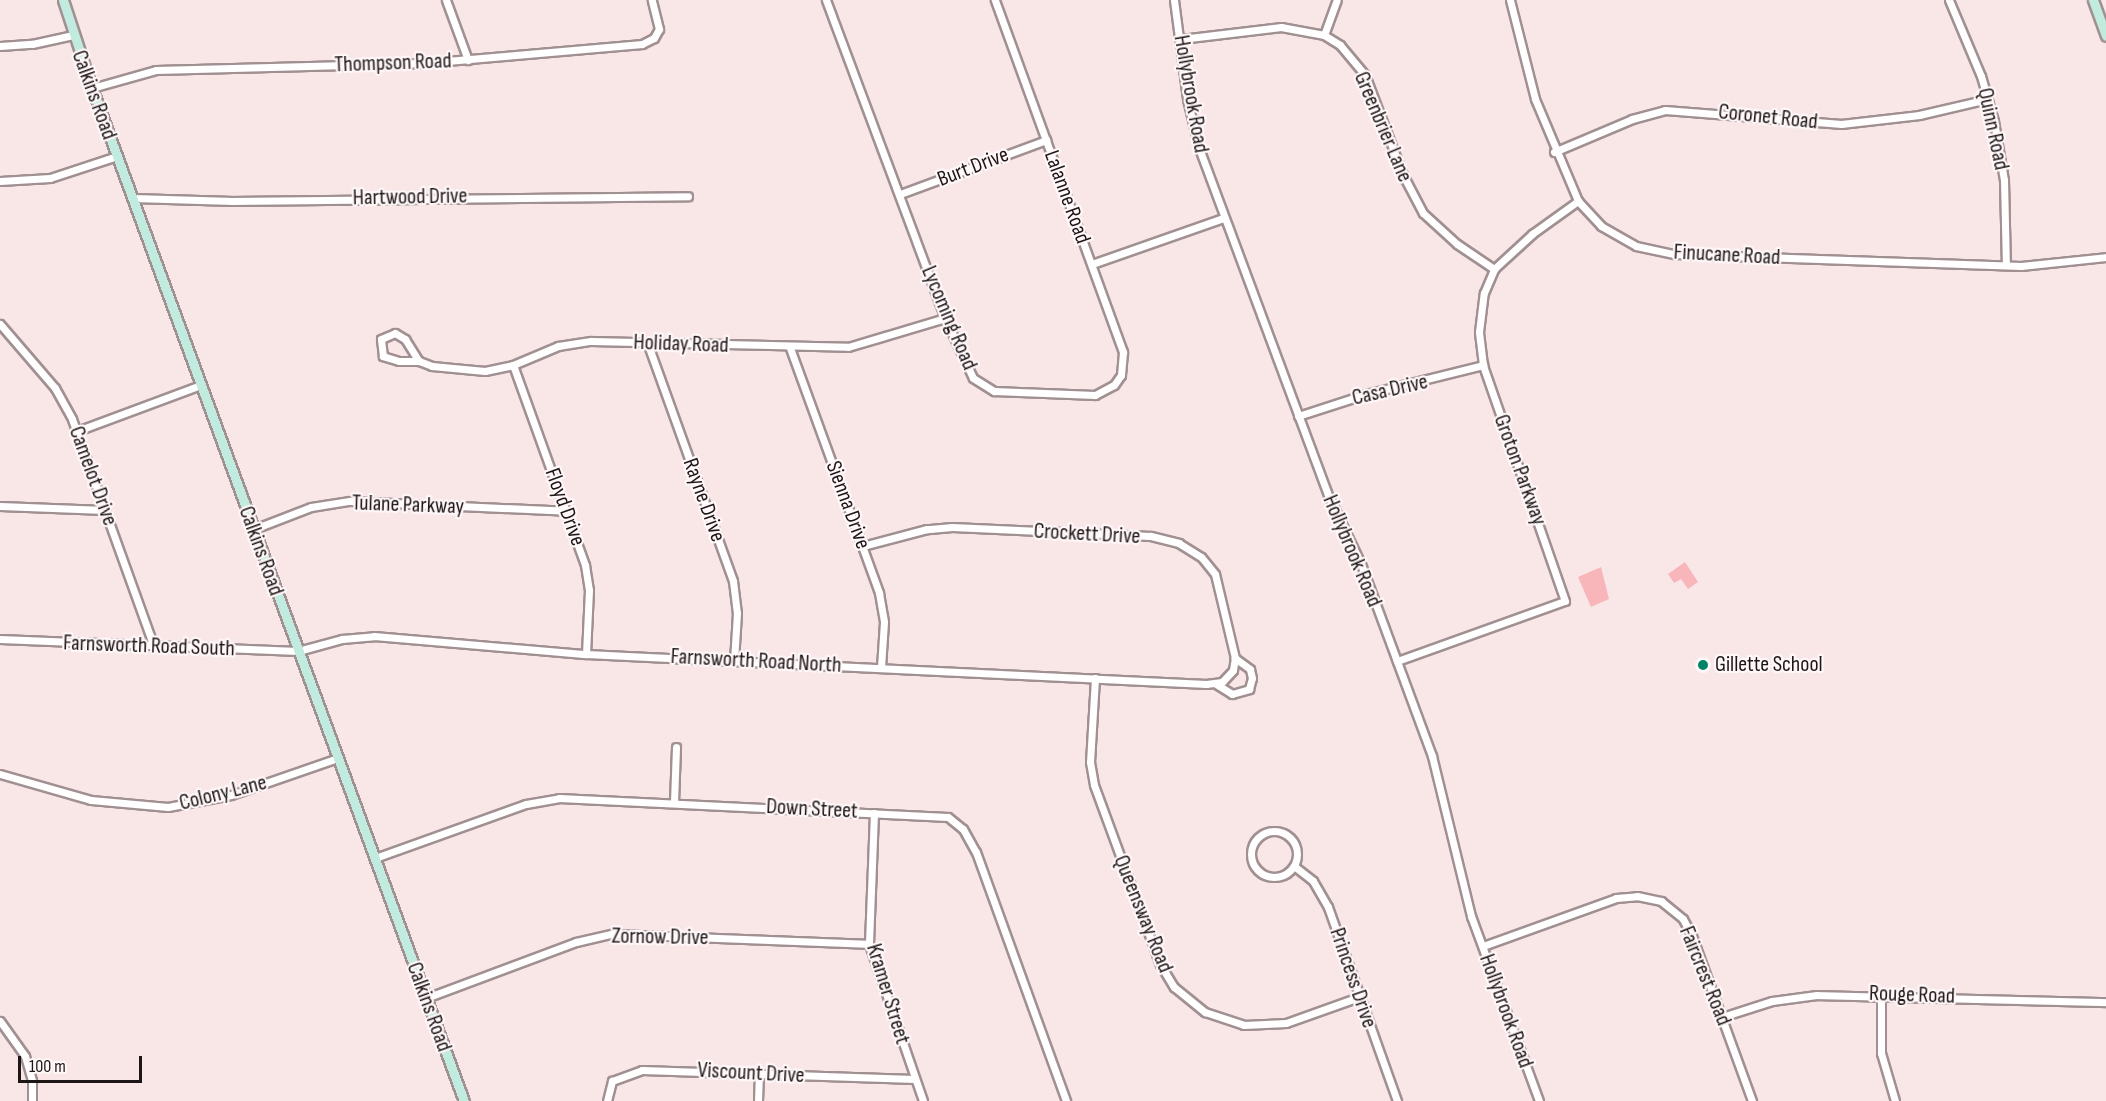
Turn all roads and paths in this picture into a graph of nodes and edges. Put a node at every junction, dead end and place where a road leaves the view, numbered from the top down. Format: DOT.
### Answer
graph roads {
  1 [pos="63,0"];
  2 [pos="446,0"];
  3 [pos="652,0"];
  4 [pos="826,0"];
  5 [pos="995,0"];
  6 [pos="1174,0"];
  7 [pos="1337,0"];
  8 [pos="1510,0"];
  9 [pos="1949,0"];
  10 [pos="2093,0"];
  11 [pos="73,35"];
  12 [pos="1324,35"];
  13 [pos="2106,36"];
  14 [pos="1181,39"];
  15 [pos="0,46"];
  16 [pos="468,60"];
  17 [pos="92,88"];
  18 [pos="1988,99"];
  19 [pos="1046,140"];
  20 [pos="1554,152"];
  21 [pos="117,156"];
  22 [pos="0,181"];
  23 [pos="900,194"];
  24 [pos="688,196"];
  25 [pos="133,198"];
  26 [pos="1578,201"];
  27 [pos="1223,218"];
  28 [pos="2106,257"];
  29 [pos="1092,264"];
  30 [pos="2006,265"];
  31 [pos="1494,269"];
  32 [pos="945,318"];
  33 [pos="0,324"];
  34 [pos="647,342"];
  35 [pos="790,348"];
  36 [pos="419,361"];
  37 [pos="513,365"];
  38 [pos="1483,365"];
  39 [pos="201,386"];
  40 [pos="1298,416"];
  41 [pos="77,431"];
  42 [pos="0,506"];
  43 [pos="105,510"];
  44 [pos="567,511"];
  45 [pos="254,529"];
  46 [pos="863,546"];
  47 [pos="0,639"];
  48 [pos="154,647"];
  49 [pos="298,651"];
  50 [pos="586,654"];
  51 [pos="1235,658"];
  52 [pos="734,661"];
  53 [pos="1397,661"];
  54 [pos="881,667"];
  55 [pos="1095,678"];
  56 [pos="1216,684"];
  57 [pos="676,747"];
  58 [pos="338,758"];
  59 [pos="0,774"];
  60 [pos="674,802"];
  61 [pos="874,813"];
  62 [pos="375,858"];
  63 [pos="1294,866"];
  64 [pos="869,945"];
  65 [pos="1483,946"];
  66 [pos="1881,994"];
  67 [pos="1359,997"];
  68 [pos="426,998"];
  69 [pos="2106,1002"];
  70 [pos="1722,1017"];
  71 [pos="0,1021"];
  72 [pos="759,1073"];
  73 [pos="915,1080"];
  74 [pos="32,1101"];
  75 [pos="464,1101"];
  76 [pos="607,1101"];
  77 [pos="758,1101"];
  78 [pos="923,1101"];
  79 [pos="1066,1101"];
  80 [pos="1397,1101"];
  81 [pos="1539,1101"];
  82 [pos="1752,1101"];
  83 [pos="1895,1101"];
  1 -- 11 [label="main road, Calkins Road"];
  2 -- 16 [label="street"];
  3 -- 16 [label="street, Thompson Road"];
  4 -- 23 [label="street, Lycoming Road"];
  5 -- 19 [label="street, Lalanne Road"];
  6 -- 14 [label="street, Hollybrook Road"];
  7 -- 12 [label="street"];
  8 -- 20 [label="street, Finucane Road"];
  9 -- 18 [label="street, Quinn Road"];
  10 -- 13 [label="main road"];
  11 -- 15 [label="street"];
  11 -- 17 [label="main road, Calkins Road"];
  12 -- 14 [label="street, Greenbrier Lane"];
  12 -- 31 [label="street, Greenbrier Lane"];
  14 -- 27 [label="street, Hollybrook Road"];
  16 -- 17 [label="street, Thompson Road"];
  17 -- 21 [label="main road, Calkins Road"];
  18 -- 20 [label="street, Coronet Road"];
  18 -- 30 [label="street, Quinn Road"];
  19 -- 23 [label="street, Burt Drive"];
  19 -- 29 [label="street, Lalanne Road"];
  20 -- 26 [label="street, Finucane Road"];
  21 -- 22 [label="street"];
  21 -- 25 [label="main road, Calkins Road"];
  23 -- 32 [label="street, Lycoming Road"];
  24 -- 25 [label="street, Hartwood Drive"];
  25 -- 39 [label="main road, Calkins Road"];
  26 -- 30 [label="street, Finucane Road"];
  26 -- 31 [label="street"];
  27 -- 29 [label="street, Lalanne Road"];
  27 -- 40 [label="street, Hollybrook Road"];
  28 -- 30 [label="street, Finucane Road"];
  29 -- 32 [label="street, Lycoming Road"];
  31 -- 38 [label="street, Groton Parkway"];
  32 -- 35 [label="street, Holiday Road"];
  33 -- 41 [label="street, Camelot Drive"];
  34 -- 35 [label="street, Holiday Road"];
  34 -- 37 [label="street, Holiday Road"];
  34 -- 52 [label="street, Rayne Drive"];
  35 -- 46 [label="street, Sienna Drive"];
  36 -- 36 [label="street, Holiday Road"];
  36 -- 37 [label="street, Holiday Road"];
  37 -- 44 [label="street, Floyd Drive"];
  38 -- 40 [label="street, Casa Drive"];
  38 -- 53 [label="street, Groton Parkway"];
  39 -- 41 [label="street"];
  39 -- 45 [label="main road, Calkins Road"];
  40 -- 53 [label="street, Hollybrook Road"];
  41 -- 43 [label="street, Camelot Drive"];
  42 -- 43 [label="street"];
  43 -- 48 [label="street, Camelot Drive"];
  44 -- 45 [label="street, Tulane Parkway"];
  44 -- 50 [label="street, Floyd Drive"];
  45 -- 49 [label="main road, Calkins Road"];
  46 -- 51 [label="street, Crockett Drive"];
  46 -- 54 [label="street, Sienna Drive"];
  47 -- 48 [label="street, Farnsworth Road South"];
  48 -- 49 [label="street, Farnsworth Road South"];
  49 -- 50 [label="street, Farnsworth Road North"];
  49 -- 58 [label="main road, Calkins Road"];
  50 -- 52 [label="street, Farnsworth Road North"];
  51 -- 56 [label="street"];
  51 -- 56 [label="street, Crockett Drive"];
  52 -- 54 [label="street, Farnsworth Road North"];
  53 -- 65 [label="street, Hollybrook Road"];
  54 -- 55 [label="street, Farnsworth Road North"];
  55 -- 56 [label="street, Farnsworth Road North"];
  55 -- 67 [label="street, Queensway Road"];
  57 -- 60 [label="street"];
  58 -- 59 [label="street, Colony Lane"];
  58 -- 62 [label="main road, Calkins Road"];
  60 -- 61 [label="street, Down Street"];
  60 -- 62 [label="street, Down Street"];
  61 -- 64 [label="street, Kramer Street"];
  61 -- 79 [label="street, Down Street"];
  62 -- 68 [label="main road, Calkins Road"];
  63 -- 63 [label="street"];
  63 -- 67 [label="street, Princess Drive"];
  64 -- 68 [label="street, Zornow Drive"];
  64 -- 73 [label="street, Kramer Street"];
  65 -- 70 [label="street, Faircrest Road"];
  65 -- 81 [label="street, Hollybrook Road"];
  66 -- 69 [label="street, Rouge Road"];
  66 -- 70 [label="street, Rouge Road"];
  66 -- 83 [label="street"];
  67 -- 80 [label="street, Princess Drive"];
  68 -- 75 [label="main road, Calkins Road"];
  70 -- 82 [label="street, Faircrest Road"];
  71 -- 74 [label="street"];
  72 -- 73 [label="street, Viscount Drive"];
  72 -- 76 [label="street, Viscount Drive"];
  72 -- 77 [label="street"];
  73 -- 78 [label="street, Kramer Street"];
}
